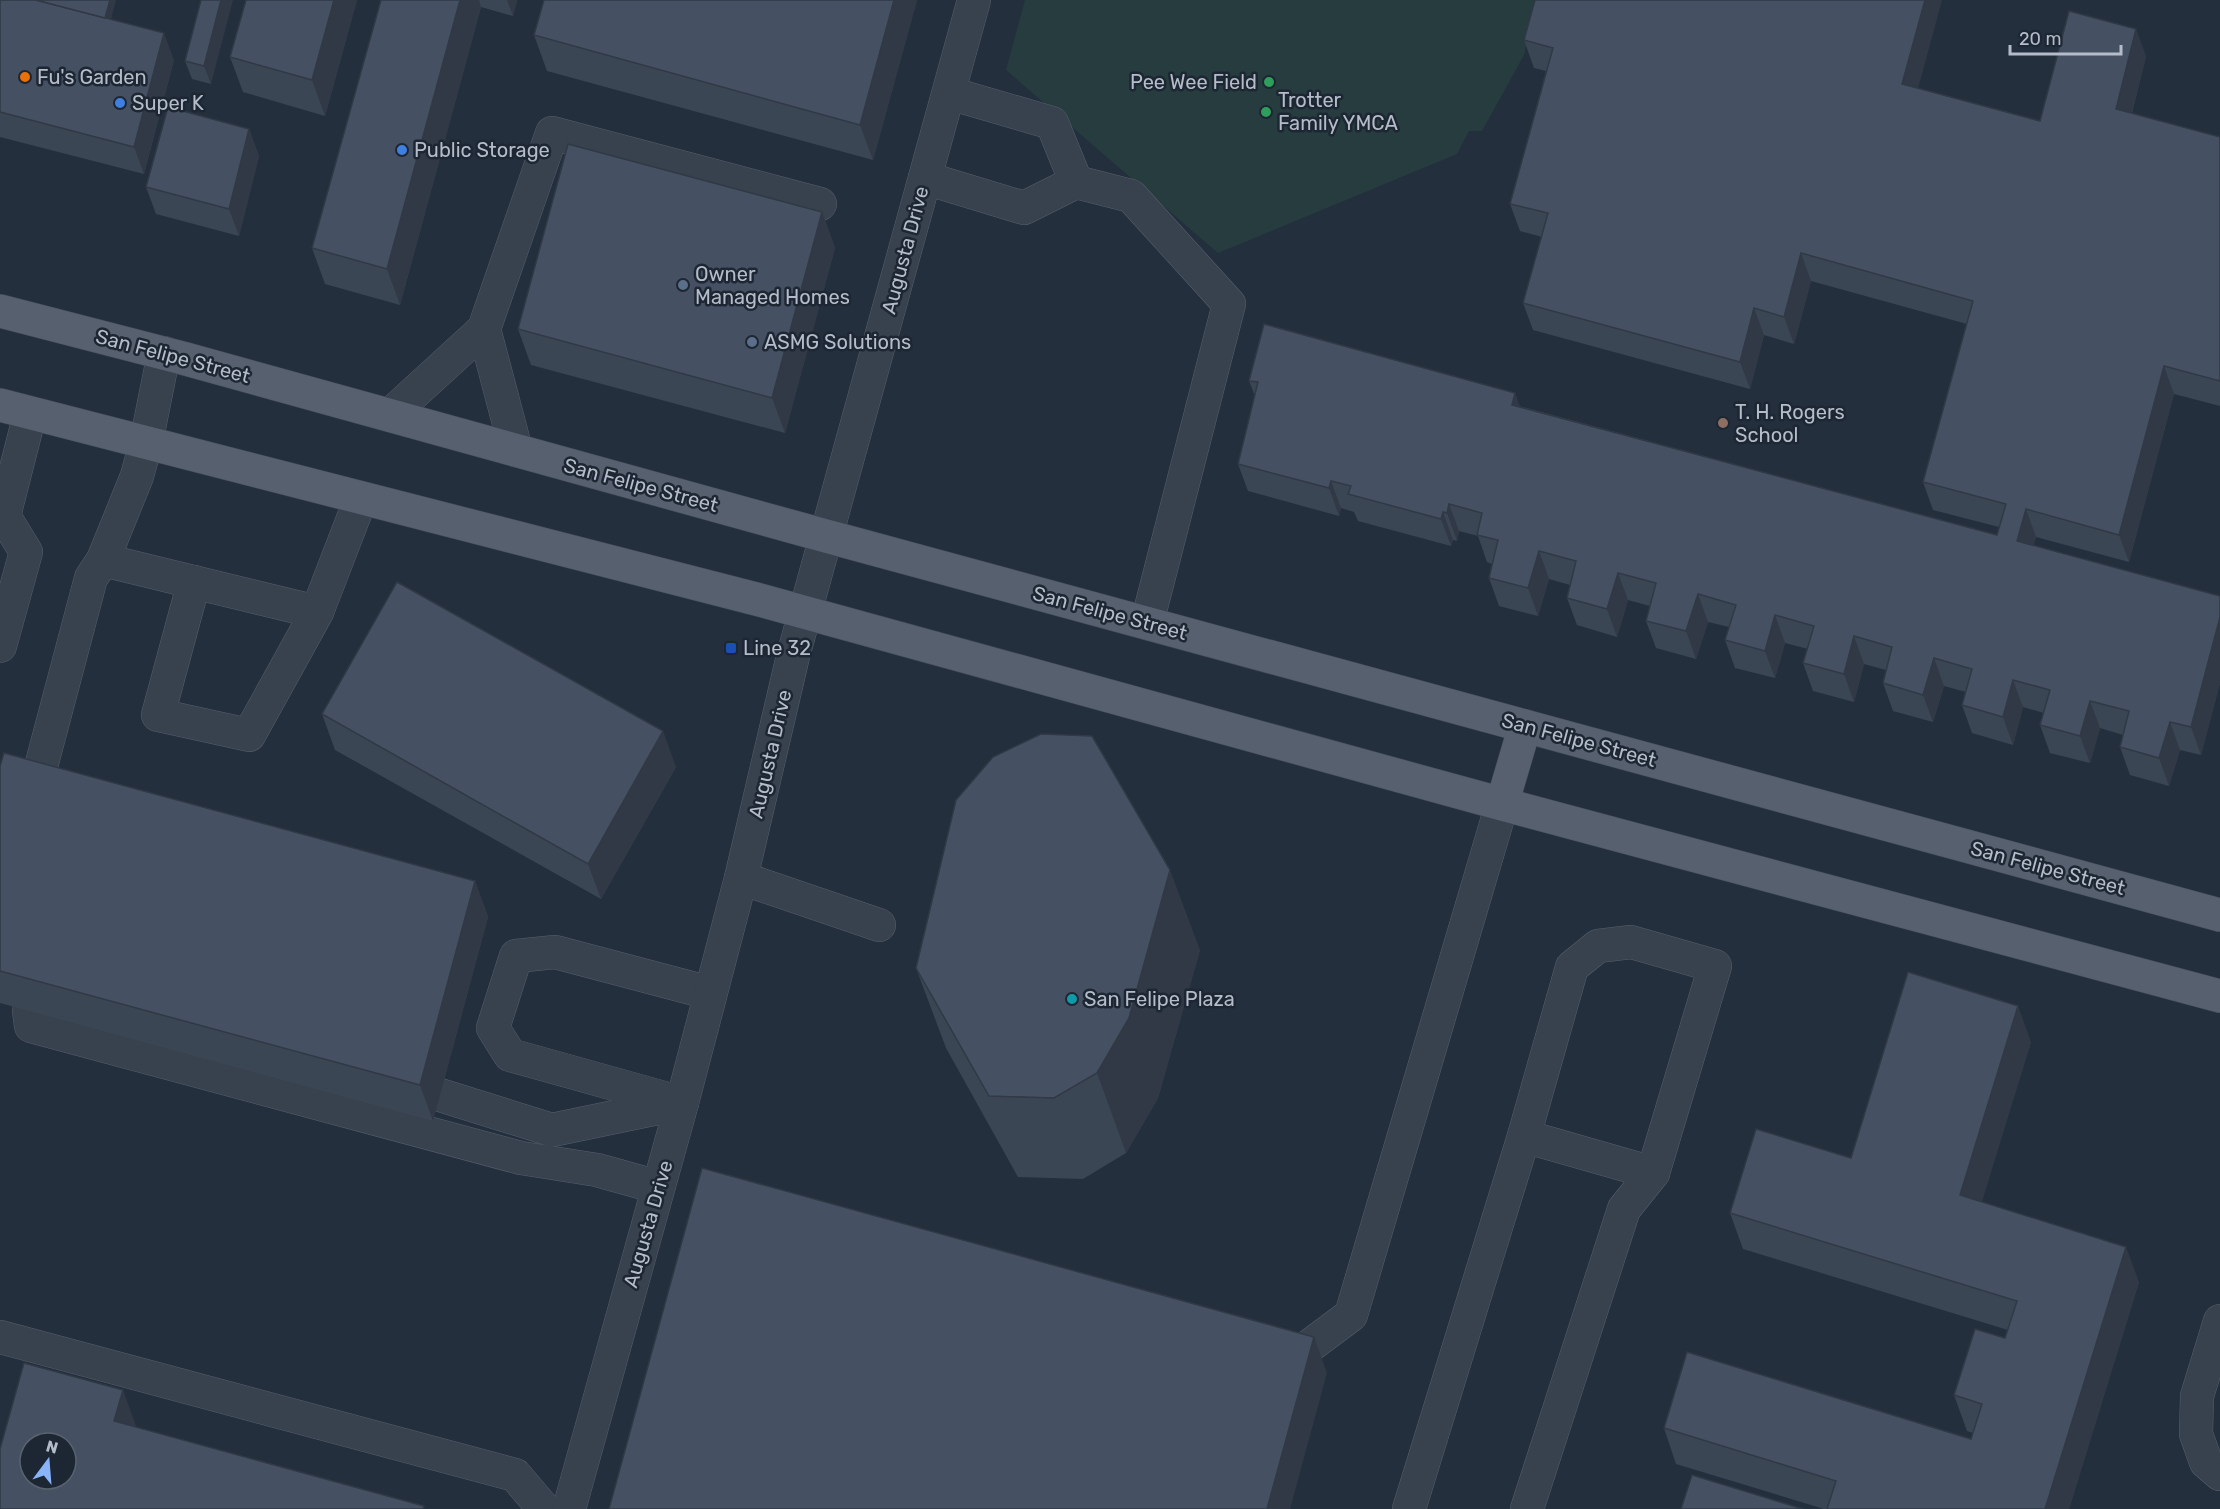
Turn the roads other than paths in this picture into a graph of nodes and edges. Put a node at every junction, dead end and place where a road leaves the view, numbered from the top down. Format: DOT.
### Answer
graph roads {
  1 [pos="974,0"];
  2 [pos="949,93"];
  3 [pos="925,178"];
  4 [pos="1076,182"];
  5 [pos="820,204"];
  6 [pos="0,311"];
  7 [pos="484,329"];
  8 [pos="164,353"];
  9 [pos="15,409"];
  10 [pos="390,415"];
  11 [pos="146,443"];
  12 [pos="516,450"];
  13 [pos="361,498"];
  14 [pos="2,516"];
  15 [pos="826,536"];
  16 [pos="103,560"];
  17 [pos="194,582"];
  18 [pos="316,612"];
  19 [pos="805,613"];
  20 [pos="1147,623"];
  21 [pos="0,646"];
  22 [pos="1525,726"];
  23 [pos="34,794"];
  24 [pos="1502,804"];
  25 [pos="741,878"];
  26 [pos="2220,915"];
  27 [pos="879,925"];
  28 [pos="710,993"];
  29 [pos="2220,996"];
  30 [pos="29,1011"];
  31 [pos="440,1095"];
  32 [pos="682,1103"];
  33 [pos="1524,1136"];
  34 [pos="1653,1173"];
  35 [pos="658,1188"];
  36 [pos="2220,1321"];
  37 [pos="0,1337"];
  38 [pos="1288,1362"];
  39 [pos="2220,1474"];
  40 [pos="544,1509"];
  41 [pos="569,1509"];
  42 [pos="1409,1509"];
  43 [pos="1527,1509"];
  1 -- 2 [label="street, Augusta Drive"];
  2 -- 3 [label="street, Augusta Drive"];
  2 -- 4 [label="street"];
  3 -- 4 [label="street"];
  3 -- 15 [label="street, Augusta Drive"];
  4 -- 20 [label="street"];
  5 -- 7 [label="street"];
  6 -- 8 [label="main road, San Felipe Street"];
  7 -- 10 [label="street"];
  7 -- 12 [label="street"];
  8 -- 10 [label="main road, San Felipe Street"];
  8 -- 11 [label="street"];
  9 -- 11 [label="main road"];
  9 -- 14 [label="street"];
  10 -- 12 [label="main road, San Felipe Street"];
  11 -- 13 [label="main road"];
  11 -- 16 [label="street"];
  12 -- 15 [label="main road, San Felipe Street"];
  13 -- 18 [label="street"];
  13 -- 19 [label="main road"];
  14 -- 21 [label="street"];
  15 -- 19 [label="street, Augusta Drive"];
  15 -- 20 [label="main road, San Felipe Street"];
  16 -- 17 [label="street"];
  16 -- 23 [label="street"];
  17 -- 18 [label="street"];
  17 -- 18 [label="street"];
  19 -- 24 [label="main road"];
  19 -- 25 [label="street, Augusta Drive"];
  20 -- 22 [label="main road, San Felipe Street"];
  22 -- 24 [label="main road"];
  22 -- 26 [label="main road, San Felipe Street"];
  24 -- 29 [label="main road"];
  24 -- 38 [label="street"];
  25 -- 27 [label="street"];
  25 -- 28 [label="street, Augusta Drive"];
  28 -- 32 [label="street, Augusta Drive"];
  28 -- 32 [label="street"];
  30 -- 35 [label="street"];
  31 -- 32 [label="street"];
  32 -- 35 [label="street, Augusta Drive"];
  33 -- 34 [label="street"];
  33 -- 34 [label="street"];
  33 -- 42 [label="street"];
  34 -- 43 [label="street"];
  35 -- 41 [label="street, Augusta Drive"];
  36 -- 39 [label="street"];
  37 -- 40 [label="street"];
}
